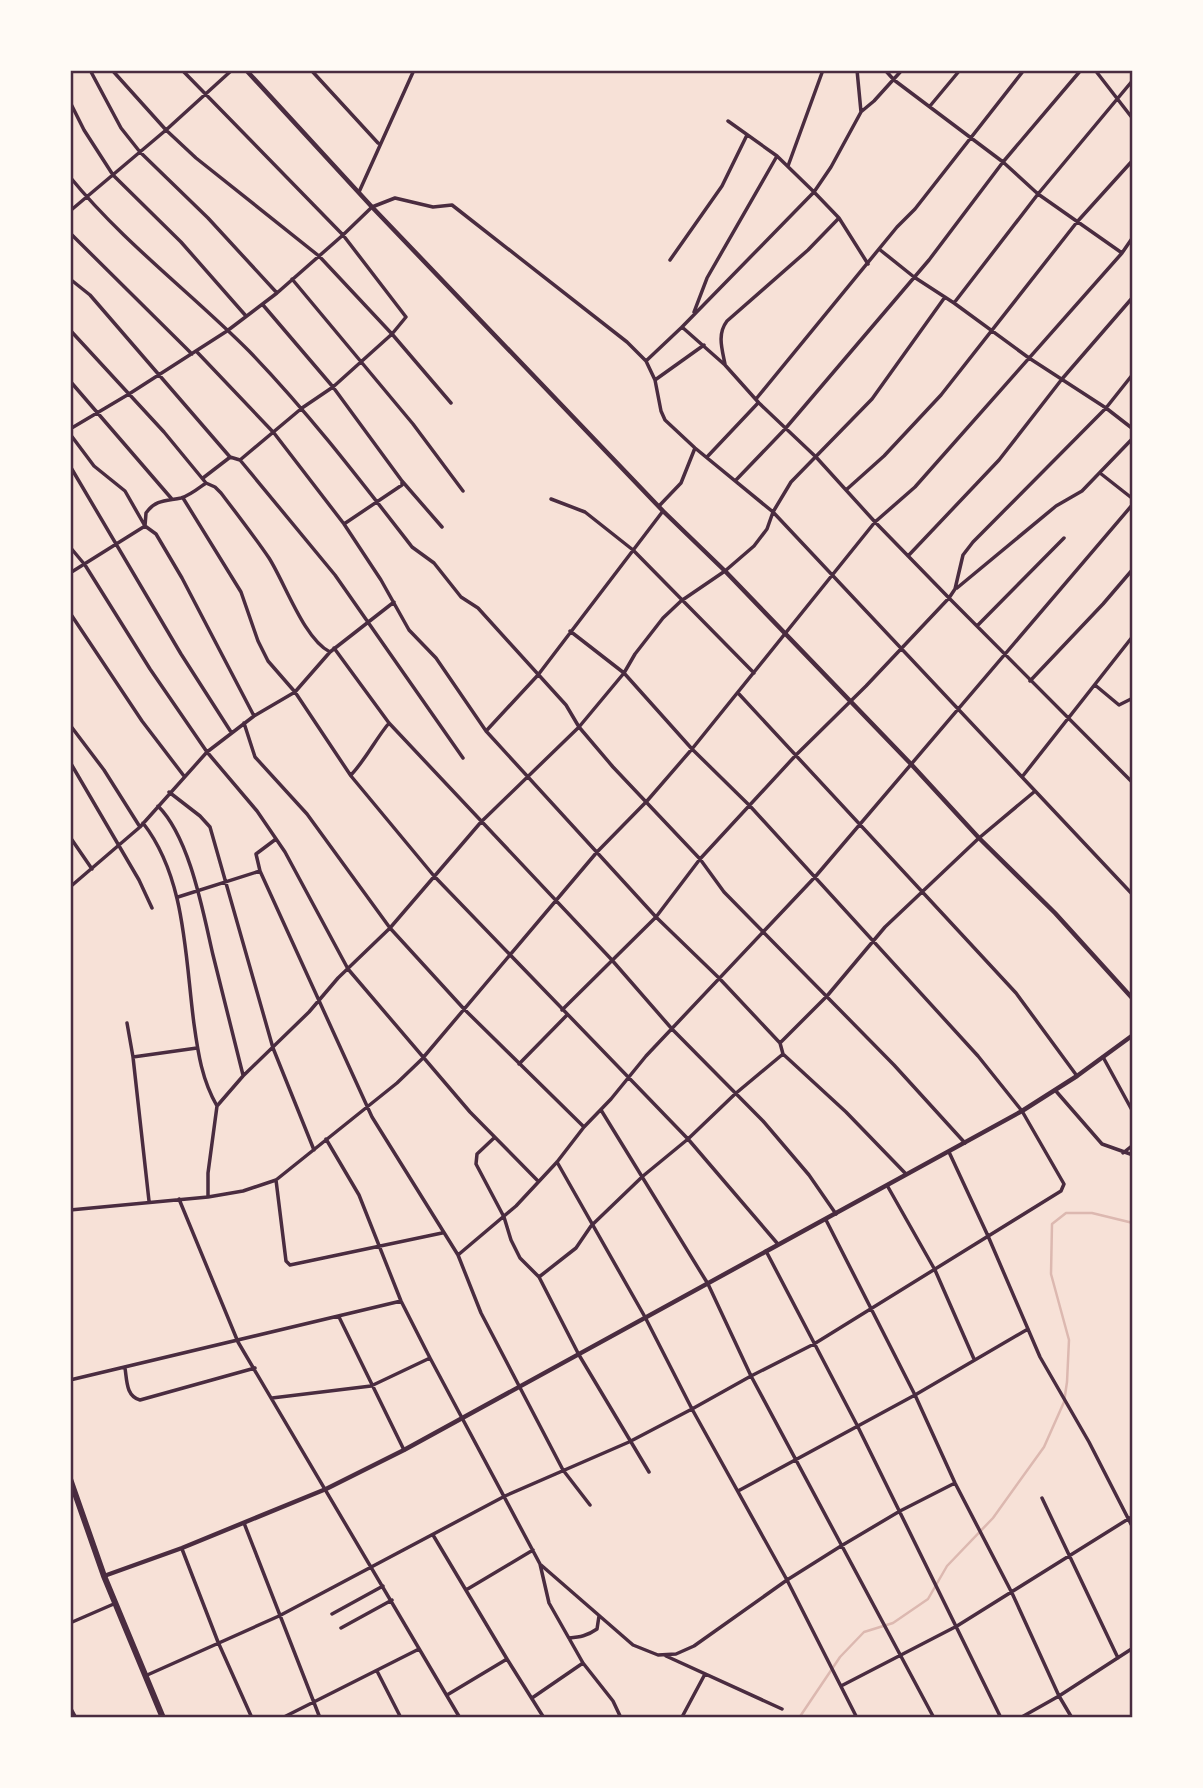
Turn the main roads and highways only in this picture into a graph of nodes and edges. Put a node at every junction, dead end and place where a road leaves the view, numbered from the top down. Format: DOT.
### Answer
graph roads {
  1 [pos="70,1479"];
  2 [pos="163,1718"];
  1 -- 2 [label="highway"];
}
